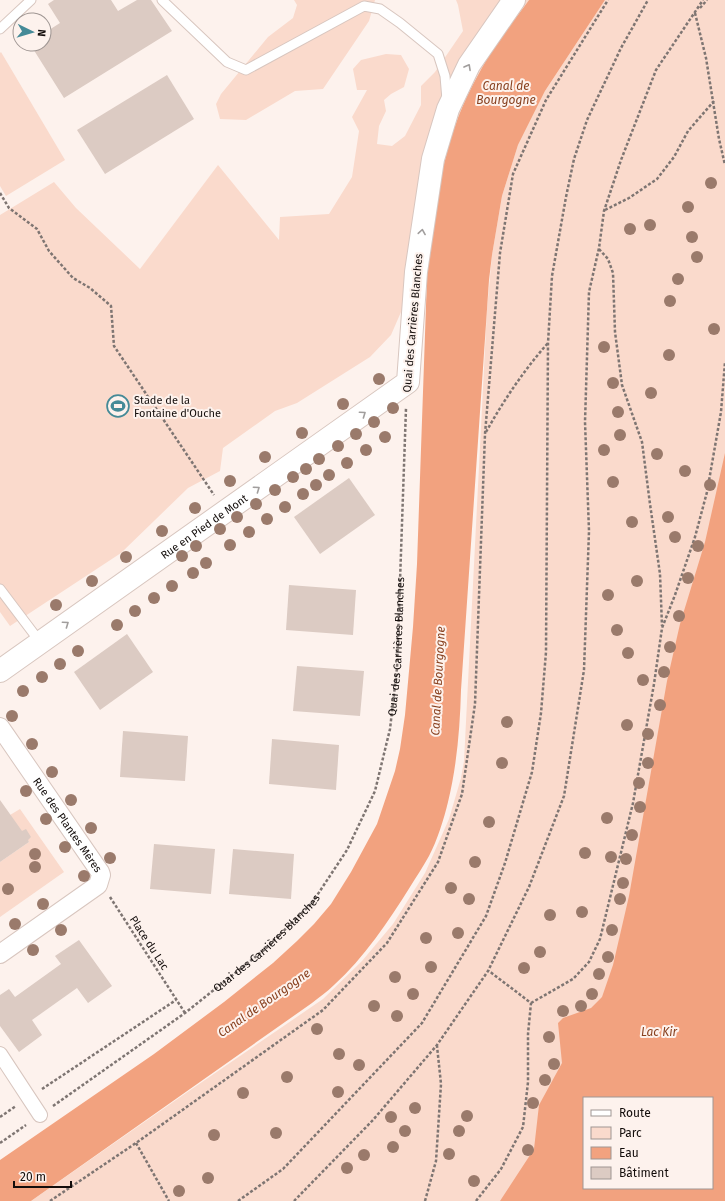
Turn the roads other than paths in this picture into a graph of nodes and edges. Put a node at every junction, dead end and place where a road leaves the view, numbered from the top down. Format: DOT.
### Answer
graph roads {
  1 [pos="31,0"];
  2 [pos="162,0"];
  3 [pos="514,0"];
  4 [pos="0,29"];
  5 [pos="448,109"];
  6 [pos="408,382"];
  7 [pos="0,589"];
  8 [pos="40,642"];
  9 [pos="0,671"];
  10 [pos="0,727"];
  11 [pos="0,954"];
  12 [pos="0,1054"];
  13 [pos="40,1115"];
  1 -- 4 [label="lane"];
  2 -- 5 [label="lane"];
  5 -- 3 [label="street, Quai des Carrières Blanches, one-way"];
  6 -- 5 [label="street, Quai des Carrières Blanches, one-way"];
  8 -- 6 [label="street, Rue en Pied de Mont, one-way"];
  7 -- 8 [label="lane"];
  8 -- 9 [label="street, Rue en Pied de Mont"];
  10 -- 11 [label="street, Rue des Plantes Mères"];
  12 -- 13 [label="street"];
}
